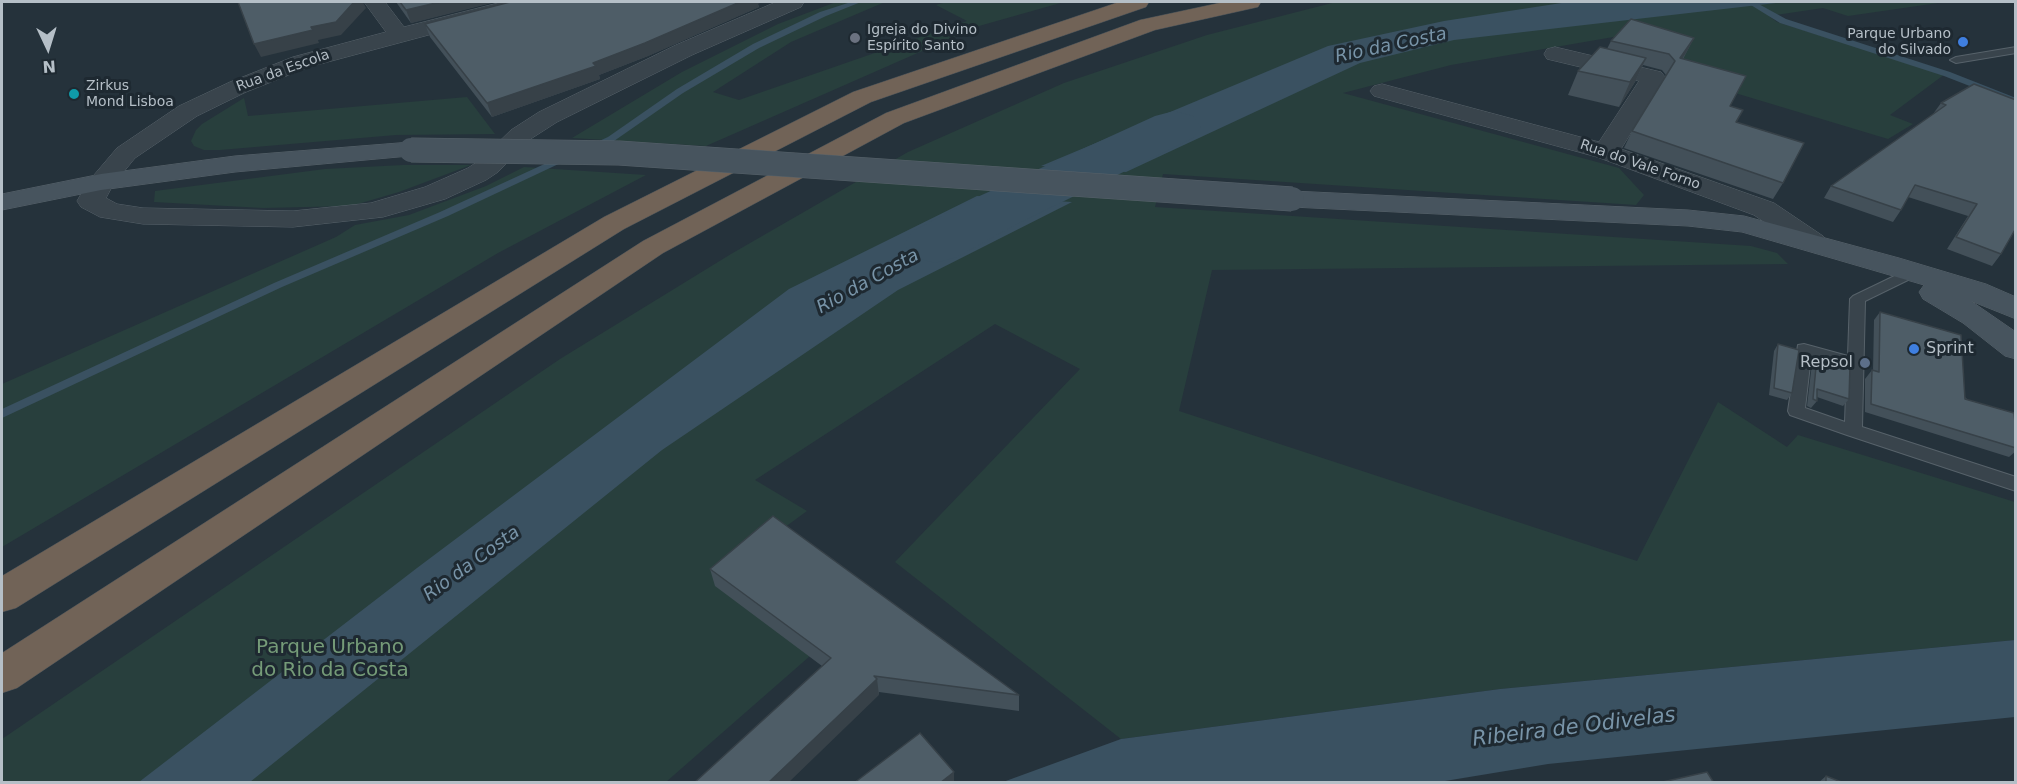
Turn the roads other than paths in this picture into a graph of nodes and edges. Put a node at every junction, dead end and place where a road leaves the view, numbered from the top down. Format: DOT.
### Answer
graph roads {
  1 [pos="374,2"];
  2 [pos="525,2"];
  3 [pos="793,2"];
  4 [pos="1138,2"];
  5 [pos="1250,2"];
  6 [pos="398,34"];
  7 [pos="2016,50"];
  8 [pos="1555,54"];
  9 [pos="1956,60"];
  10 [pos="1382,91"];
  11 [pos="1606,152"];
  12 [pos="101,182"];
  13 [pos="2,202"];
  14 [pos="1813,242"];
  15 [pos="1898,270"];
  16 [pos="2016,309"];
  17 [pos="2016,348"];
  18 [pos="1855,363"];
  19 [pos="1853,431"];
  20 [pos="2016,484"];
  21 [pos="2,596"];
  22 [pos="2,675"];
  1 -- 6 [label="street"];
  2 -- 6 [label="street, Rua da Escola"];
  3 -- 12 [label="street"];
  4 -- 21 [label="highway"];
  5 -- 22 [label="highway"];
  6 -- 12 [label="street, Rua da Escola"];
  7 -- 9 [label="lane"];
  8 -- 11 [label="street"];
  10 -- 11 [label="street, Rua do Vale Forno"];
  11 -- 14 [label="street, Rua do Vale Forno"];
  12 -- 13 [label="street"];
  12 -- 14 [label="street, bridge"];
  14 -- 15 [label="street, Rua do Vale Forno"];
  15 -- 16 [label="street, Rua do Vale Forno"];
  15 -- 17 [label="street, Rua do Vale Forno"];
  15 -- 18 [label="lane"];
  18 -- 19 [label="lane"];
  18 -- 19 [label="lane"];
  19 -- 20 [label="lane"];
}
